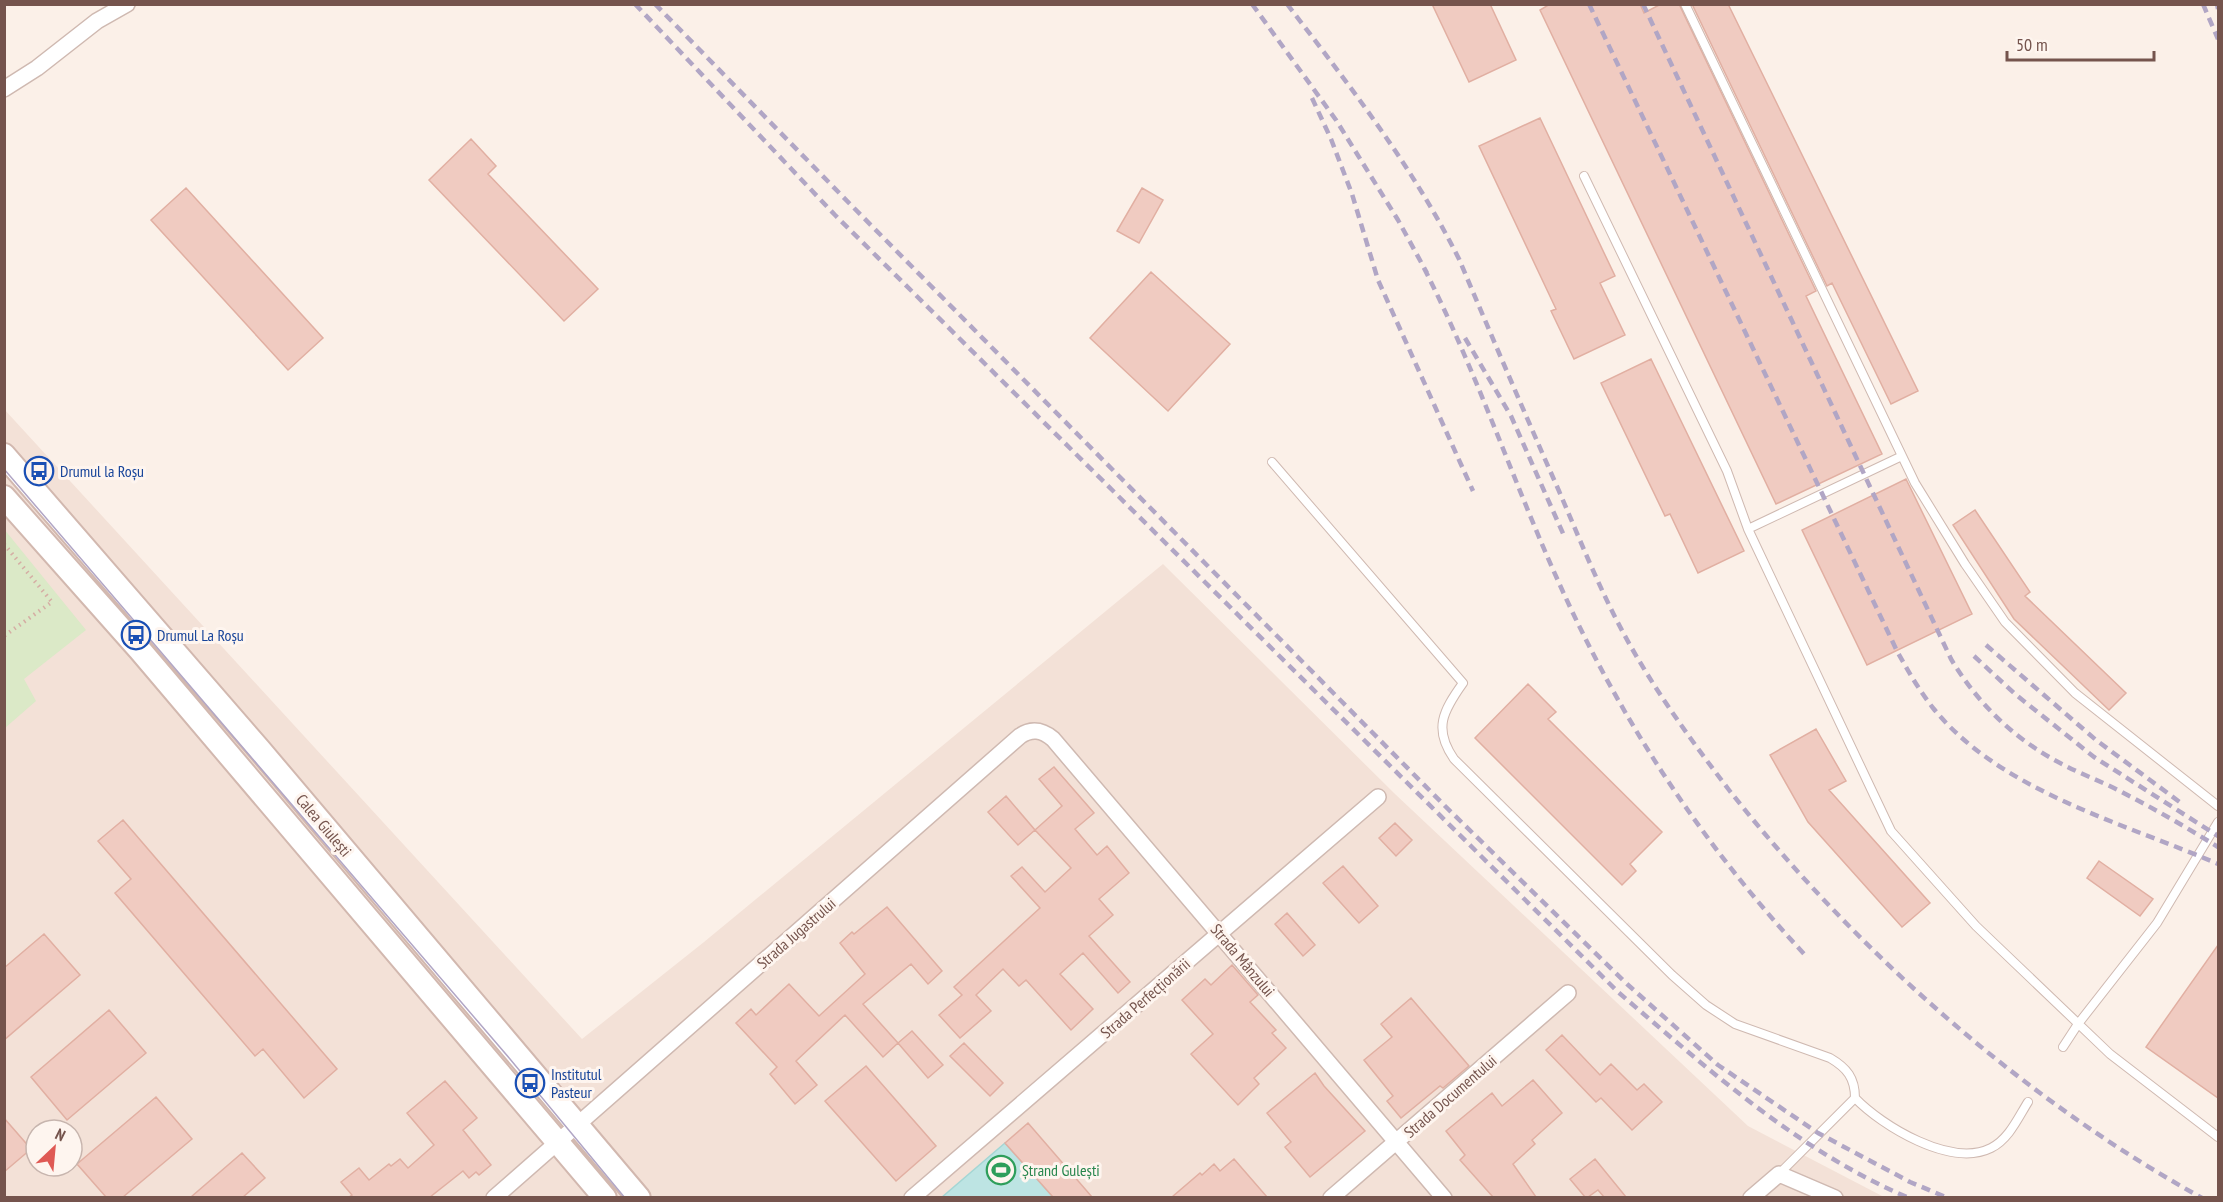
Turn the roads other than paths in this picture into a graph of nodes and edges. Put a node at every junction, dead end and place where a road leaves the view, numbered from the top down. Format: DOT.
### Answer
graph roads {
  1 [pos="127,4"];
  2 [pos="1685,4"];
  3 [pos="4,89"];
  4 [pos="1584,176"];
  5 [pos="4,455"];
  6 [pos="1902,456"];
  7 [pos="1272,462"];
  8 [pos="4,497"];
  9 [pos="1748,529"];
  10 [pos="1036,730"];
  11 [pos="1377,797"];
  12 [pos="2218,806"];
  13 [pos="2218,822"];
  14 [pos="1221,933"];
  15 [pos="1568,993"];
  16 [pos="2078,1024"];
  17 [pos="2063,1047"];
  18 [pos="1855,1098"];
  19 [pos="2028,1102"];
  20 [pos="578,1125"];
  21 [pos="2218,1137"];
  22 [pos="559,1142"];
  23 [pos="1397,1143"];
  24 [pos="1779,1174"];
  25 [pos="494,1197"];
  26 [pos="605,1197"];
  27 [pos="639,1197"];
  28 [pos="912,1197"];
  29 [pos="1331,1197"];
  30 [pos="1444,1197"];
  31 [pos="1752,1197"];
  32 [pos="1834,1197"];
  1 -- 3 [label="street"];
  2 -- 6 [label="lane"];
  4 -- 9 [label="lane"];
  5 -- 20 [label="main road, Calea Giulești"];
  6 -- 9 [label="lane"];
  6 -- 12 [label="lane"];
  7 -- 18 [label="lane"];
  8 -- 22 [label="main road, Calea Giulești"];
  9 -- 16 [label="lane"];
  10 -- 14 [label="street, Strada Mânzului"];
  10 -- 20 [label="street, Strada Jugastrului"];
  11 -- 14 [label="street, Strada Perfecționării"];
  13 -- 16 [label="lane"];
  14 -- 23 [label="street, Strada Mânzului"];
  14 -- 28 [label="street, Strada Perfecționării"];
  15 -- 23 [label="street, Strada Documentului"];
  16 -- 17 [label="lane"];
  16 -- 21 [label="lane"];
  18 -- 19 [label="lane"];
  18 -- 24 [label="lane"];
  20 -- 22 [label="street, Strada Jugastrului"];
  20 -- 27 [label="main road, Calea Giulești"];
  22 -- 25 [label="street, Strada Jugastrului"];
  22 -- 26 [label="main road, Calea Giulești"];
  23 -- 29 [label="street, Strada Documentului"];
  23 -- 30 [label="street, Strada Mânzului"];
  24 -- 31 [label="street"];
  24 -- 32 [label="street"];
}
